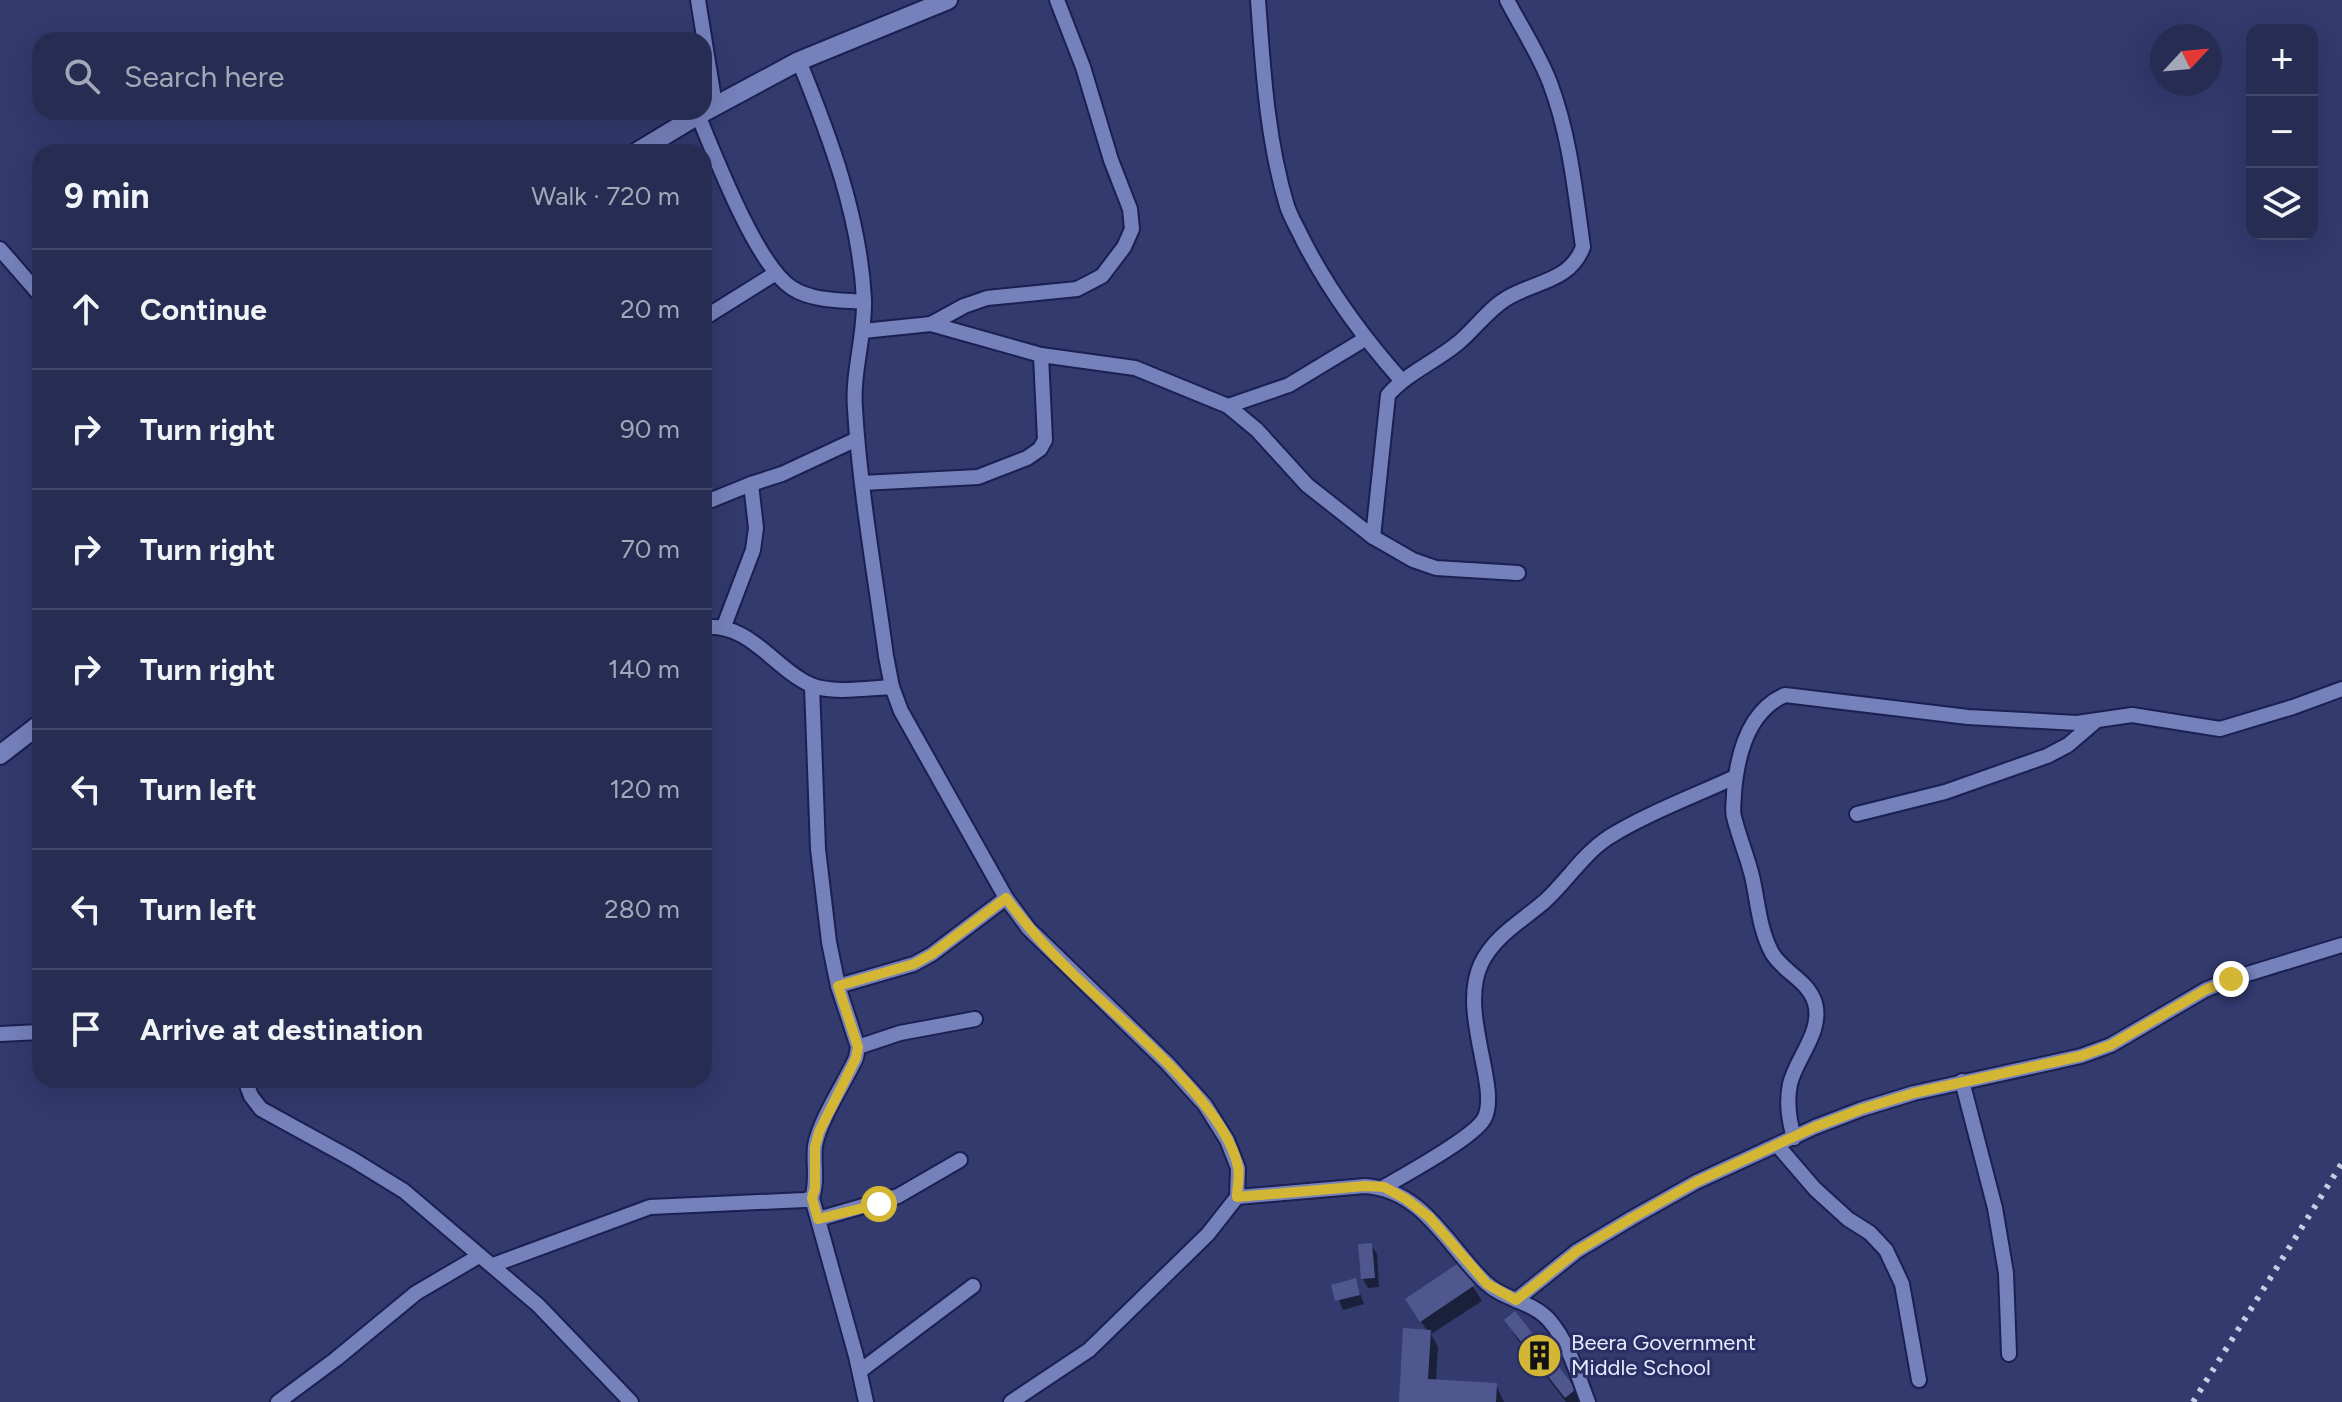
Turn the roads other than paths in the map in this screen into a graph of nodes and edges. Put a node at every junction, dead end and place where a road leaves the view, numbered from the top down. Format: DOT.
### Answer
graph roads {
  1 [pos="698,0"];
  2 [pos="948,0"];
  3 [pos="1057,0"];
  4 [pos="1258,0"];
  5 [pos="1507,0"];
  6 [pos="700,32"];
  7 [pos="799,61"];
  8 [pos="712,107"];
  9 [pos="690,120"];
  10 [pos="708,120"];
  11 [pos="650,144"];
  12 [pos="0,249"];
  13 [pos="776,273"];
  14 [pos="32,286"];
  15 [pos="864,302"];
  16 [pos="712,313"];
  17 [pos="931,324"];
  18 [pos="863,331"];
  19 [pos="1365,339"];
  20 [pos="1041,355"];
  21 [pos="1401,380"];
  22 [pos="1228,406"];
  23 [pos="857,439"];
  24 [pos="862,483"];
  25 [pos="751,484"];
  26 [pos="712,500"];
  27 [pos="1373,537"];
  28 [pos="1518,573"];
  29 [pos="724,626"];
  30 [pos="712,627"];
  31 [pos="812,686"];
  32 [pos="892,687"];
  33 [pos="2342,689"];
  34 [pos="2096,720"];
  35 [pos="32,730"];
  36 [pos="0,755"];
  37 [pos="1735,777"];
  38 [pos="1857,814"];
  39 [pos="1006,898"];
  40 [pos="2342,945"];
  41 [pos="838,986"];
  42 [pos="975,1019"];
  43 [pos="32,1032"];
  44 [pos="0,1034"];
  45 [pos="858,1047"];
  46 [pos="1962,1081"];
  47 [pos="248,1088"];
  48 [pos="1794,1138"];
  49 [pos="1778,1146"];
  50 [pos="960,1160"];
  51 [pos="1384,1187"];
  52 [pos="1237,1197"];
  53 [pos="812,1198"];
  54 [pos="818,1219"];
  55 [pos="479,1256"];
  56 [pos="493,1265"];
  57 [pos="973,1286"];
  58 [pos="1516,1300"];
  59 [pos="2009,1354"];
  60 [pos="860,1371"];
  61 [pos="1919,1380"];
  62 [pos="278,1402"];
  63 [pos="631,1402"];
  64 [pos="866,1402"];
  65 [pos="1011,1402"];
  66 [pos="1588,1402"];
  1 -- 6 [label="street"];
  2 -- 7 [label="street"];
  3 -- 17 [label="street"];
  4 -- 19 [label="street"];
  5 -- 21 [label="street"];
  7 -- 8 [label="street"];
  7 -- 15 [label="street"];
  9 -- 11 [label="street"];
  10 -- 13 [label="street"];
  12 -- 14 [label="street"];
  13 -- 15 [label="street"];
  13 -- 16 [label="street"];
  15 -- 18 [label="street"];
  17 -- 18 [label="street"];
  17 -- 20 [label="street"];
  18 -- 23 [label="street"];
  19 -- 21 [label="street"];
  19 -- 22 [label="street"];
  20 -- 22 [label="street"];
  20 -- 24 [label="street"];
  21 -- 27 [label="street"];
  22 -- 27 [label="street"];
  23 -- 24 [label="street"];
  23 -- 25 [label="street"];
  24 -- 32 [label="street"];
  25 -- 26 [label="street"];
  25 -- 29 [label="street"];
  27 -- 28 [label="street"];
  29 -- 30 [label="street"];
  29 -- 31 [label="street"];
  31 -- 32 [label="street"];
  31 -- 41 [label="street"];
  32 -- 39 [label="street"];
  33 -- 34 [label="street"];
  34 -- 37 [label="street"];
  34 -- 38 [label="street"];
  35 -- 36 [label="street"];
  37 -- 48 [label="street"];
  37 -- 51 [label="street"];
  39 -- 41 [label="street"];
  39 -- 52 [label="street"];
  40 -- 46 [label="street"];
  41 -- 45 [label="street"];
  42 -- 45 [label="street"];
  43 -- 44 [label="street"];
  45 -- 53 [label="street"];
  46 -- 48 [label="street"];
  46 -- 59 [label="street"];
  47 -- 55 [label="street"];
  48 -- 49 [label="street"];
  49 -- 58 [label="street"];
  49 -- 61 [label="street"];
  50 -- 54 [label="street"];
  51 -- 52 [label="street"];
  51 -- 58 [label="street"];
  52 -- 65 [label="street"];
  53 -- 54 [label="street"];
  53 -- 56 [label="street"];
  54 -- 60 [label="street"];
  55 -- 56 [label="street"];
  55 -- 62 [label="street"];
  56 -- 63 [label="street"];
  57 -- 60 [label="street"];
  58 -- 66 [label="street"];
  60 -- 64 [label="street"];
}
